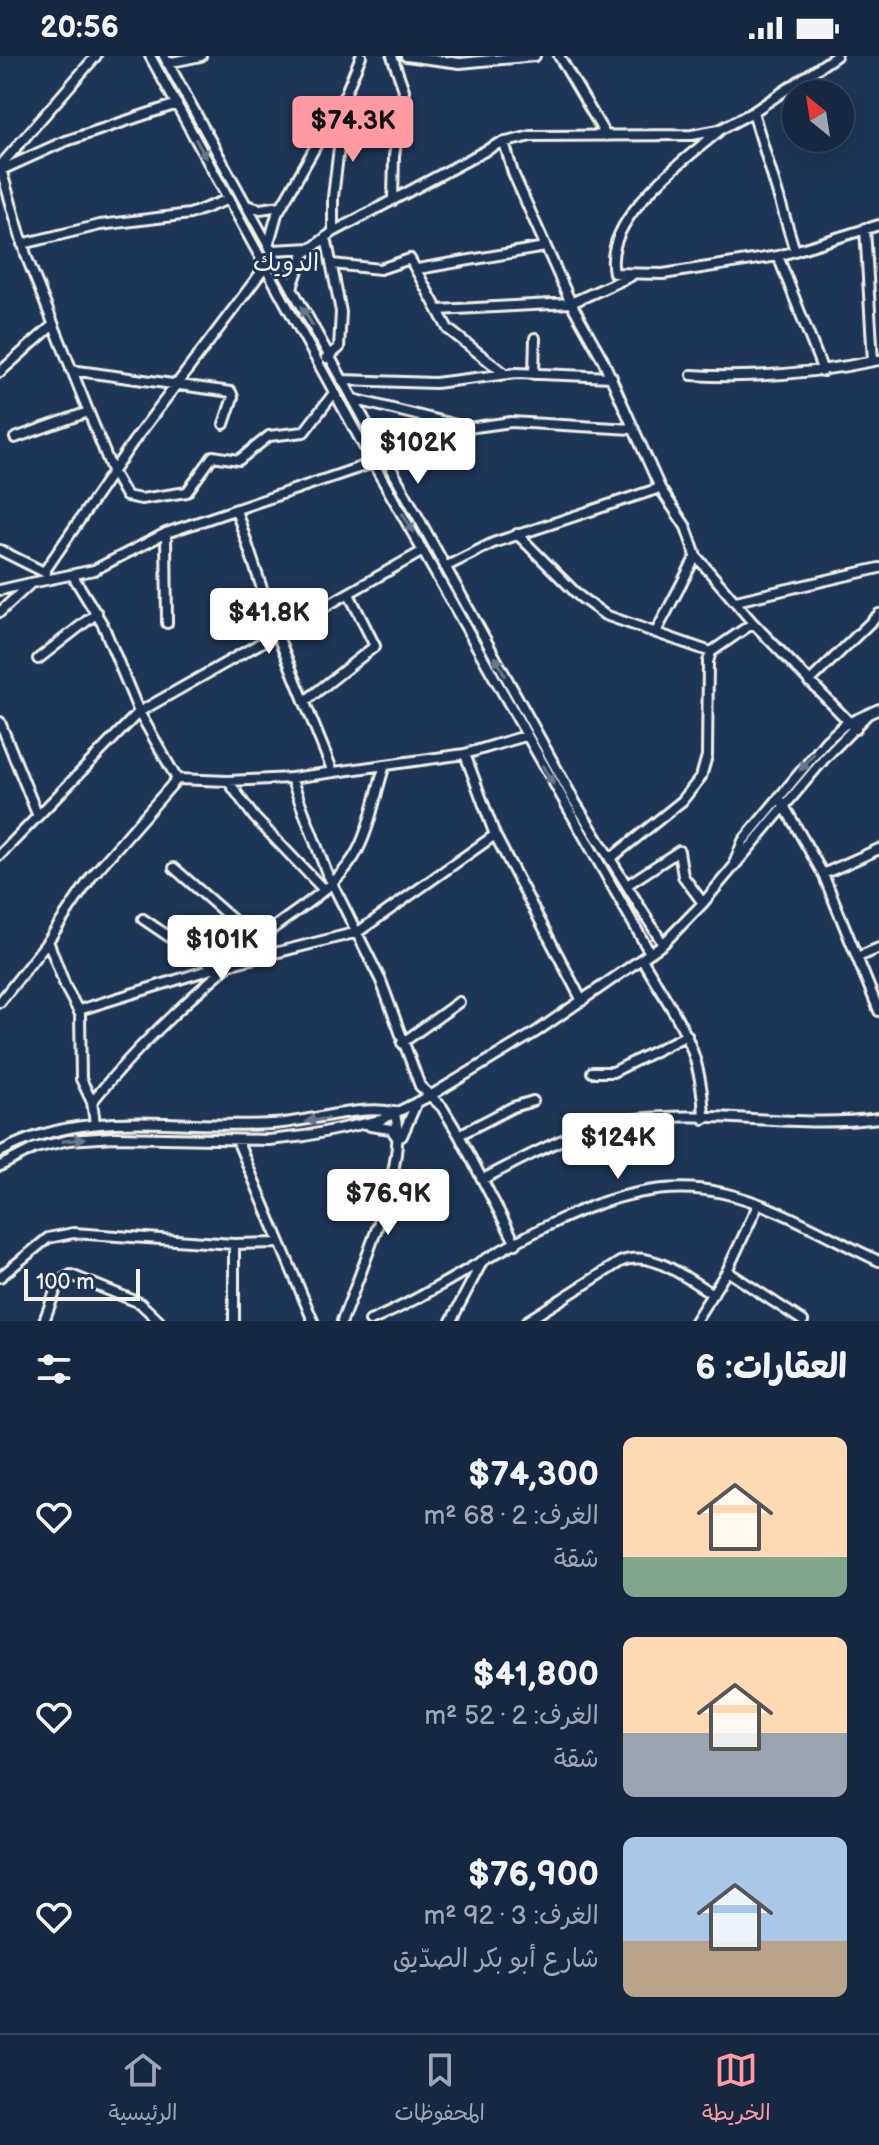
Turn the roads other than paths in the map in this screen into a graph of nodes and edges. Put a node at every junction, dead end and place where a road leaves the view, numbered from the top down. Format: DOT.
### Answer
graph roads {
  1 [pos="96,56"];
  2 [pos="150,56"];
  3 [pos="201,56"];
  4 [pos="361,56"];
  5 [pos="392,56"];
  6 [pos="406,56"];
  7 [pos="535,56"];
  8 [pos="559,56"];
  9 [pos="836,56"];
  10 [pos="166,59"];
  11 [pos="345,95"];
  12 [pos="177,104"];
  13 [pos="753,112"];
  14 [pos="719,130"];
  15 [pos="606,136"];
  16 [pos="504,142"];
  17 [pos="0,167"];
  18 [pos="231,180"];
  19 [pos="221,184"];
  20 [pos="393,198"];
  21 [pos="229,199"];
  22 [pos="246,205"];
  23 [pos="282,206"];
  24 [pos="879,225"];
  25 [pos="865,228"];
  26 [pos="329,234"];
  27 [pos="22,244"];
  28 [pos="270,247"];
  29 [pos="545,247"];
  30 [pos="311,248"];
  31 [pos="795,251"];
  32 [pos="778,256"];
  33 [pos="332,264"];
  34 [pos="266,266"];
  35 [pos="418,269"];
  36 [pos="633,275"];
  37 [pos="292,289"];
  38 [pos="571,303"];
  39 [pos="438,310"];
  40 [pos="53,325"];
  41 [pos="535,338"];
  42 [pos="329,356"];
  43 [pos="876,360"];
  44 [pos="318,363"];
  45 [pos="71,370"];
  46 [pos="823,371"];
  47 [pos="0,372"];
  48 [pos="505,374"];
  49 [pos="534,374"];
  50 [pos="692,375"];
  51 [pos="612,377"];
  52 [pos="342,380"];
  53 [pos="179,384"];
  54 [pos="334,393"];
  55 [pos="353,399"];
  56 [pos="88,412"];
  57 [pos="224,424"];
  58 [pos="632,429"];
  59 [pos="15,438"];
  60 [pos="373,463"];
  61 [pos="113,473"];
  62 [pos="660,488"];
  63 [pos="236,510"];
  64 [pos="166,533"];
  65 [pos="517,534"];
  66 [pos="0,550"];
  67 [pos="423,551"];
  68 [pos="696,556"];
  69 [pos="445,567"];
  70 [pos="879,568"];
  71 [pos="44,572"];
  72 [pos="73,576"];
  73 [pos="56,578"];
  74 [pos="31,583"];
  75 [pos="0,590"];
  76 [pos="349,594"];
  77 [pos="736,601"];
  78 [pos="0,612"];
  79 [pos="97,613"];
  80 [pos="879,614"];
  81 [pos="167,623"];
  82 [pos="753,623"];
  83 [pos="656,632"];
  84 [pos="277,634"];
  85 [pos="711,652"];
  86 [pos="38,659"];
  87 [pos="809,682"];
  88 [pos="304,702"];
  89 [pos="520,704"];
  90 [pos="512,709"];
  91 [pos="139,712"];
  92 [pos="875,714"];
  93 [pos="0,722"];
  94 [pos="853,726"];
  95 [pos="525,736"];
  96 [pos="465,754"];
  97 [pos="385,765"];
  98 [pos="333,772"];
  99 [pos="291,778"];
  100 [pos="177,779"];
  101 [pos="228,781"];
  102 [pos="779,797"];
  103 [pos="784,806"];
  104 [pos="37,814"];
  105 [pos="495,835"];
  106 [pos="879,849"];
  107 [pos="1,853"];
  108 [pos="610,859"];
  109 [pos="735,862"];
  110 [pos="174,868"];
  111 [pos="823,874"];
  112 [pos="332,884"];
  113 [pos="627,885"];
  114 [pos="324,890"];
  115 [pos="703,903"];
  116 [pos="143,919"];
  117 [pos="358,932"];
  118 [pos="48,941"];
  119 [pos="258,942"];
  120 [pos="663,944"];
  121 [pos="879,948"];
  122 [pos="650,953"];
  123 [pos="858,957"];
  124 [pos="642,959"];
  125 [pos="234,964"];
  126 [pos="215,968"];
  127 [pos="582,1001"];
  128 [pos="0,1002"];
  129 [pos="459,1002"];
  130 [pos="79,1010"];
  131 [pos="879,1011"];
  132 [pos="687,1035"];
  133 [pos="402,1043"];
  134 [pos="592,1072"];
  135 [pos="430,1096"];
  136 [pos="533,1101"];
  137 [pos="92,1102"];
  138 [pos="417,1102"];
  139 [pos="394,1112"];
  140 [pos="879,1118"];
  141 [pos="704,1119"];
  142 [pos="95,1123"];
  143 [pos="349,1128"];
  144 [pos="459,1135"];
  145 [pos="237,1140"];
  146 [pos="399,1144"];
  147 [pos="0,1152"];
  148 [pos="3,1164"];
  149 [pos="483,1179"];
  150 [pos="758,1205"];
  151 [pos="279,1243"];
  152 [pos="234,1244"];
  153 [pos="516,1244"];
  154 [pos="879,1261"];
  155 [pos="482,1262"];
  156 [pos="727,1271"];
  157 [pos="0,1277"];
  158 [pos="713,1294"];
  159 [pos="700,1319"];
  160 [pos="44,1321"];
  161 [pos="159,1321"];
  162 [pos="234,1321"];
  163 [pos="313,1321"];
  164 [pos="342,1321"];
  165 [pos="370,1321"];
  166 [pos="451,1321"];
  167 [pos="527,1321"];
  168 [pos="803,1321"];
  1 -- 17 [label="street"];
  2 -- 12 [label="street"];
  3 -- 10 [label="street"];
  4 -- 11 [label="street"];
  5 -- 20 [label="street"];
  6 -- 7 [label="street"];
  8 -- 15 [label="street"];
  9 -- 13 [label="street"];
  10 -- 18 [label="street"];
  11 -- 23 [label="street"];
  11 -- 26 [label="street"];
  12 -- 17 [label="street"];
  12 -- 19 [label="street, one-way"];
  13 -- 14 [label="street"];
  13 -- 31 [label="street"];
  14 -- 15 [label="street"];
  14 -- 36 [label="street"];
  15 -- 16 [label="street"];
  16 -- 20 [label="street"];
  16 -- 29 [label="street"];
  17 -- 27 [label="street"];
  18 -- 19 [label="street"];
  18 -- 22 [label="street"];
  19 -- 21 [label="street"];
  20 -- 26 [label="street"];
  21 -- 27 [label="street"];
  21 -- 34 [label="street"];
  22 -- 23 [label="street"];
  22 -- 28 [label="street"];
  23 -- 28 [label="street"];
  24 -- 25 [label="street"];
  25 -- 31 [label="street"];
  25 -- 43 [label="street"];
  26 -- 30 [label="street"];
  26 -- 33 [label="street"];
  27 -- 40 [label="street"];
  28 -- 30 [label="street"];
  28 -- 37 [label="street"];
  29 -- 35 [label="street"];
  29 -- 38 [label="street"];
  30 -- 37 [label="street"];
  31 -- 32 [label="street"];
  32 -- 36 [label="street"];
  32 -- 46 [label="street"];
  33 -- 35 [label="street"];
  33 -- 42 [label="street"];
  34 -- 44 [label="street"];
  34 -- 53 [label="street"];
  35 -- 39 [label="street"];
  36 -- 38 [label="street"];
  42 -- 37 [label="street, one-way"];
  38 -- 39 [label="street"];
  38 -- 51 [label="street"];
  39 -- 48 [label="street"];
  40 -- 45 [label="street"];
  40 -- 47 [label="street"];
  41 -- 49 [label="street"];
  42 -- 44 [label="street"];
  42 -- 52 [label="street"];
  43 -- 46 [label="street"];
  44 -- 54 [label="street"];
  45 -- 53 [label="street"];
  45 -- 56 [label="street"];
  46 -- 50 [label="street"];
  48 -- 49 [label="street"];
  48 -- 52 [label="street"];
  49 -- 51 [label="street"];
  51 -- 58 [label="street"];
  52 -- 55 [label="street"];
  53 -- 57 [label="street"];
  53 -- 61 [label="street"];
  54 -- 60 [label="street"];
  54 -- 61 [label="street"];
  55 -- 58 [label="street"];
  55 -- 69 [label="street"];
  56 -- 59 [label="street"];
  56 -- 61 [label="street"];
  58 -- 62 [label="street"];
  60 -- 63 [label="street"];
  60 -- 67 [label="street, one-way"];
  61 -- 71 [label="street"];
  62 -- 65 [label="street"];
  62 -- 68 [label="street"];
  63 -- 64 [label="street"];
  63 -- 84 [label="street"];
  64 -- 72 [label="street"];
  64 -- 81 [label="street"];
  65 -- 69 [label="street"];
  65 -- 83 [label="street"];
  66 -- 71 [label="street"];
  67 -- 76 [label="street"];
  67 -- 90 [label="street"];
  68 -- 77 [label="street"];
  68 -- 83 [label="street"];
  89 -- 69 [label="street, one-way"];
  70 -- 77 [label="street"];
  71 -- 73 [label="street"];
  72 -- 73 [label="street"];
  72 -- 79 [label="street"];
  73 -- 74 [label="street"];
  74 -- 75 [label="street"];
  74 -- 78 [label="street"];
  76 -- 84 [label="street"];
  76 -- 88 [label="street"];
  77 -- 82 [label="street"];
  79 -- 86 [label="street"];
  79 -- 91 [label="street"];
  80 -- 87 [label="street"];
  82 -- 85 [label="street"];
  82 -- 87 [label="street"];
  83 -- 85 [label="street"];
  84 -- 88 [label="street"];
  84 -- 91 [label="street"];
  85 -- 108 [label="street"];
  87 -- 94 [label="street"];
  88 -- 98 [label="street"];
  89 -- 90 [label="street"];
  89 -- 108 [label="street"];
  90 -- 95 [label="street"];
  91 -- 100 [label="street"];
  91 -- 104 [label="street"];
  92 -- 94 [label="street"];
  93 -- 104 [label="street"];
  94 -- 102 [label="street, one-way"];
  94 -- 103 [label="street"];
  95 -- 96 [label="street"];
  95 -- 122 [label="street, one-way"];
  96 -- 97 [label="street"];
  96 -- 105 [label="street"];
  97 -- 98 [label="street"];
  97 -- 112 [label="street"];
  98 -- 99 [label="street"];
  99 -- 101 [label="street"];
  99 -- 112 [label="street"];
  100 -- 101 [label="street"];
  100 -- 118 [label="street"];
  101 -- 114 [label="street"];
  102 -- 103 [label="street"];
  102 -- 109 [label="street"];
  103 -- 109 [label="street"];
  103 -- 111 [label="street"];
  104 -- 107 [label="street"];
  105 -- 117 [label="street"];
  105 -- 127 [label="street"];
  106 -- 111 [label="street"];
  108 -- 113 [label="street"];
  109 -- 115 [label="street"];
  110 -- 119 [label="street"];
  111 -- 123 [label="street"];
  112 -- 114 [label="street"];
  112 -- 117 [label="street"];
  113 -- 115 [label="street"];
  113 -- 120 [label="street"];
  114 -- 119 [label="street"];
  115 -- 120 [label="street"];
  116 -- 126 [label="street"];
  117 -- 125 [label="street"];
  117 -- 133 [label="street"];
  118 -- 128 [label="street"];
  118 -- 130 [label="street"];
  119 -- 125 [label="street"];
  120 -- 122 [label="street"];
  121 -- 123 [label="street"];
  122 -- 124 [label="street"];
  123 -- 131 [label="street"];
  124 -- 127 [label="street"];
  124 -- 132 [label="street"];
  125 -- 126 [label="street"];
  125 -- 137 [label="street"];
  126 -- 130 [label="street"];
  127 -- 135 [label="street"];
  129 -- 133 [label="street"];
  130 -- 137 [label="street"];
  132 -- 134 [label="street"];
  132 -- 141 [label="street"];
  133 -- 135 [label="street"];
  135 -- 138 [label="street"];
  135 -- 144 [label="street"];
  136 -- 144 [label="street"];
  137 -- 142 [label="street"];
  138 -- 139 [label="street"];
  138 -- 146 [label="street"];
  139 -- 142 [label="street, one-way"];
  139 -- 143 [label="street"];
  139 -- 146 [label="street"];
  140 -- 141 [label="street"];
  141 -- 149 [label="street"];
  142 -- 147 [label="street"];
  143 -- 145 [label="street"];
  143 -- 146 [label="street"];
  144 -- 149 [label="street"];
  148 -- 145 [label="street, one-way"];
  145 -- 151 [label="street"];
  146 -- 164 [label="street"];
  147 -- 148 [label="street"];
  149 -- 153 [label="street"];
  150 -- 153 [label="street"];
  150 -- 154 [label="street"];
  150 -- 156 [label="street"];
  151 -- 152 [label="street"];
  151 -- 163 [label="street"];
  152 -- 157 [label="street"];
  152 -- 162 [label="street"];
  153 -- 155 [label="street"];
  155 -- 165 [label="street"];
  155 -- 166 [label="street"];
  156 -- 158 [label="street"];
  156 -- 168 [label="street"];
  158 -- 159 [label="street"];
  158 -- 167 [label="street"];
  160 -- 161 [label="street"];
}
